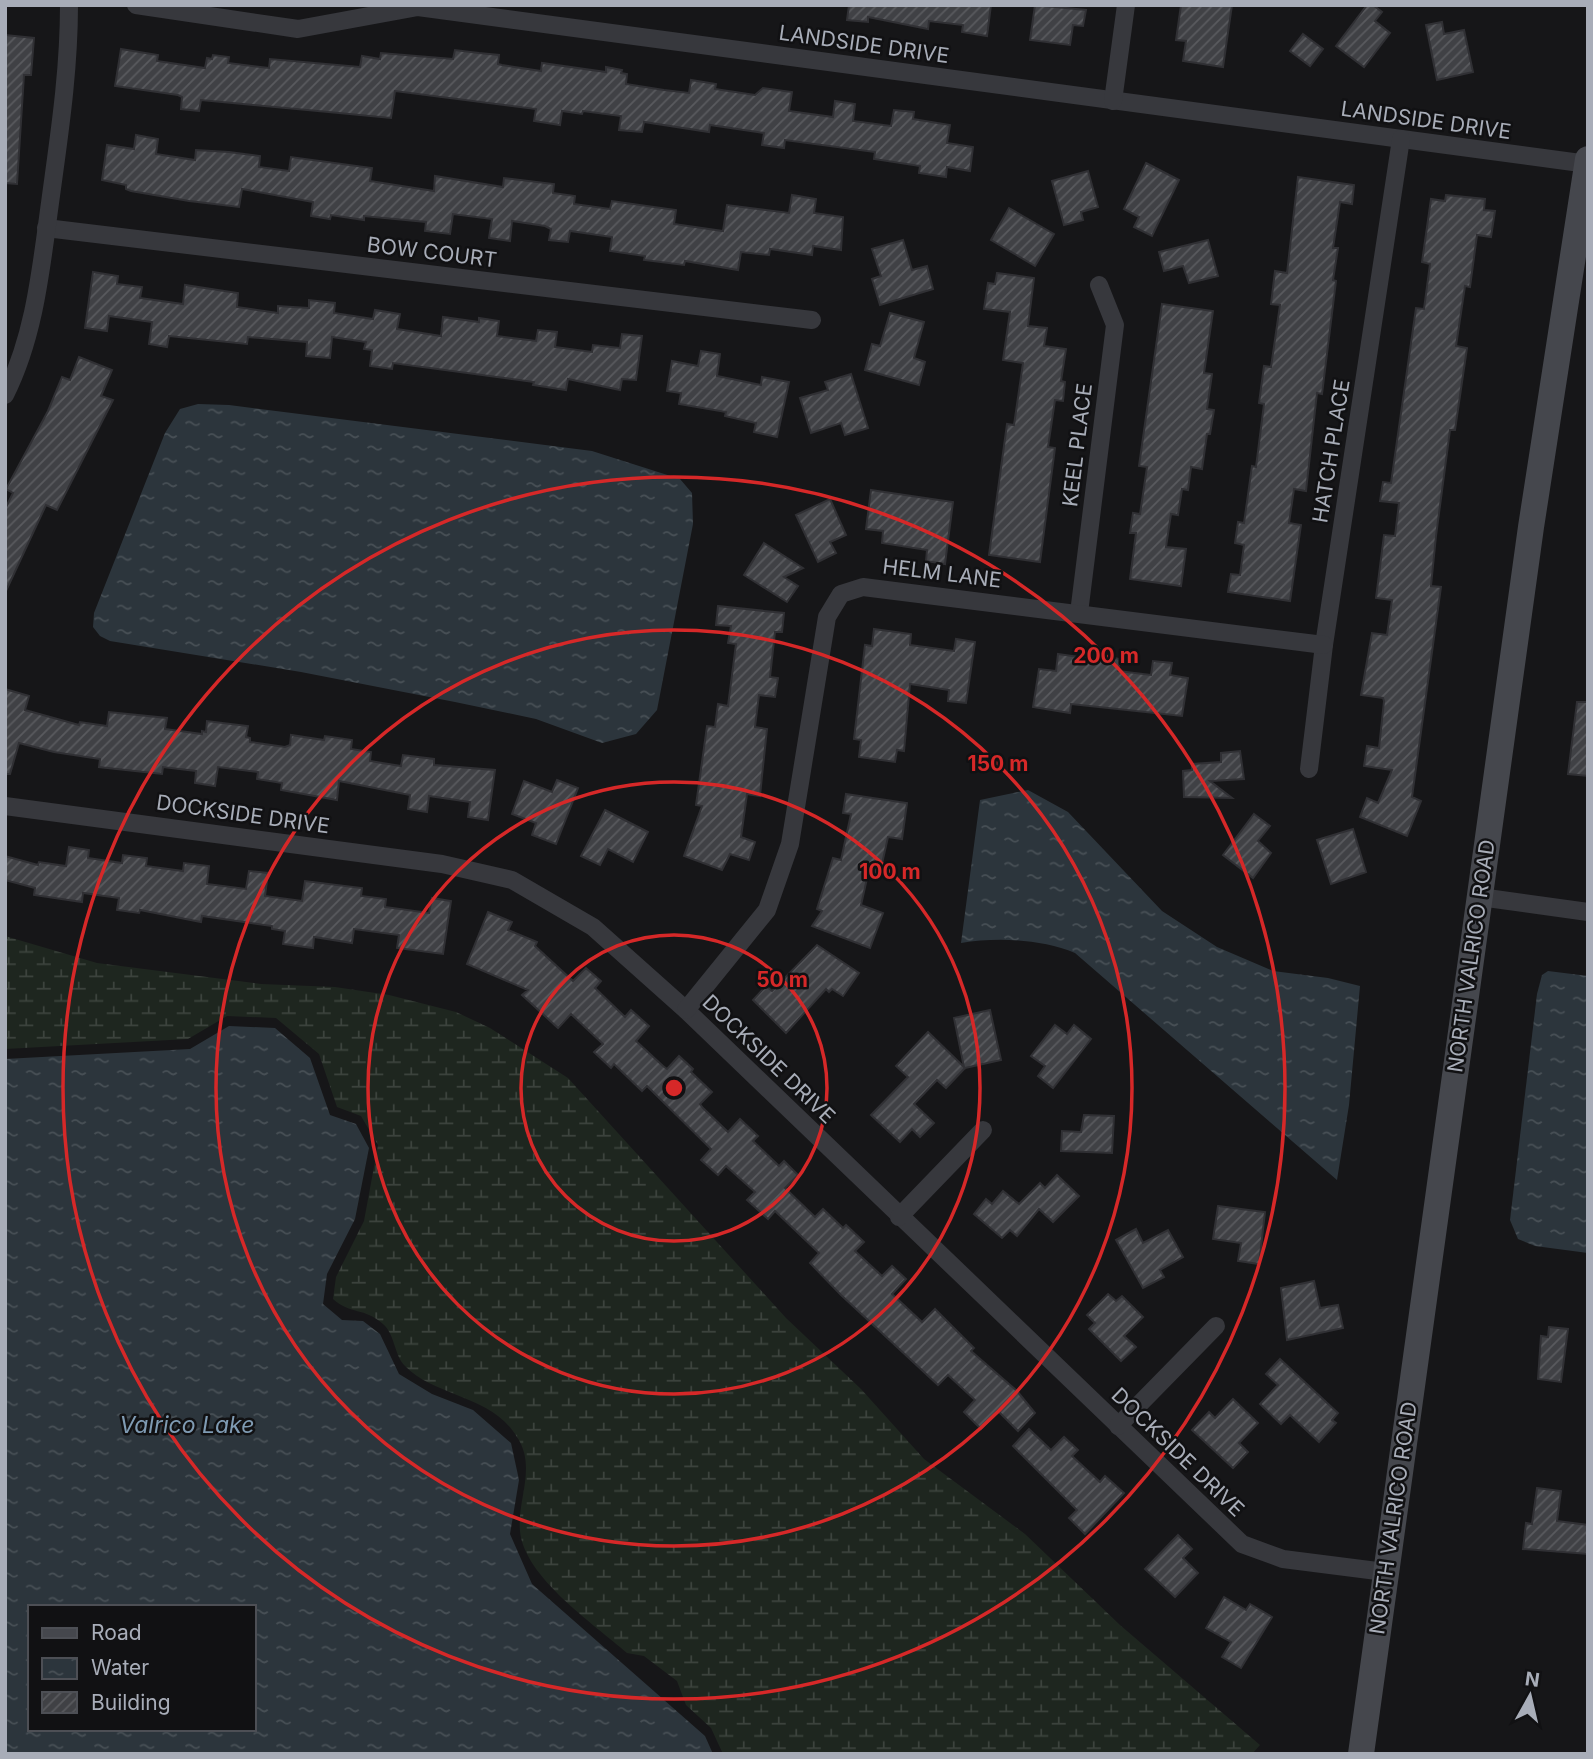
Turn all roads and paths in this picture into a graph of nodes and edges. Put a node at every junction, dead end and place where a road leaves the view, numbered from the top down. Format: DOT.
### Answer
graph roads {
  1 [pos="69,5"];
  2 [pos="136,5"];
  3 [pos="1126,5"];
  4 [pos="1113,101"];
  5 [pos="1401,139"];
  6 [pos="1588,163"];
  7 [pos="46,228"];
  8 [pos="1098,285"];
  9 [pos="813,320"];
  10 [pos="5,395"];
  11 [pos="1079,612"];
  12 [pos="1324,645"];
  13 [pos="1309,769"];
  14 [pos="5,806"];
  15 [pos="1480,897"];
  16 [pos="1588,912"];
  17 [pos="686,1010"];
  18 [pos="983,1130"];
  19 [pos="899,1217"];
  20 [pos="1216,1326"];
  21 [pos="1118,1426"];
  22 [pos="1385,1572"];
  23 [pos="1361,1754"];
  1 -- 7 [label="street"];
  2 -- 4 [label="street, LANDSIDE DRIVE"];
  3 -- 4 [label="street"];
  4 -- 5 [label="street, LANDSIDE DRIVE"];
  5 -- 6 [label="street, LANDSIDE DRIVE"];
  5 -- 12 [label="street, HATCH PLACE"];
  6 -- 15 [label="street, NORTH VALRICO ROAD"];
  7 -- 9 [label="street, BOW COURT"];
  7 -- 10 [label="street"];
  8 -- 11 [label="street, KEEL PLACE"];
  11 -- 12 [label="street, HELM LANE"];
  11 -- 17 [label="street, HELM LANE"];
  12 -- 13 [label="street, HATCH PLACE"];
  14 -- 17 [label="street, DOCKSIDE DRIVE"];
  15 -- 16 [label="street"];
  15 -- 22 [label="street, NORTH VALRICO ROAD"];
  17 -- 19 [label="street, DOCKSIDE DRIVE"];
  18 -- 19 [label="street"];
  19 -- 21 [label="street, DOCKSIDE DRIVE"];
  20 -- 21 [label="street"];
  21 -- 22 [label="street, DOCKSIDE DRIVE"];
  22 -- 23 [label="street, NORTH VALRICO ROAD"];
}
